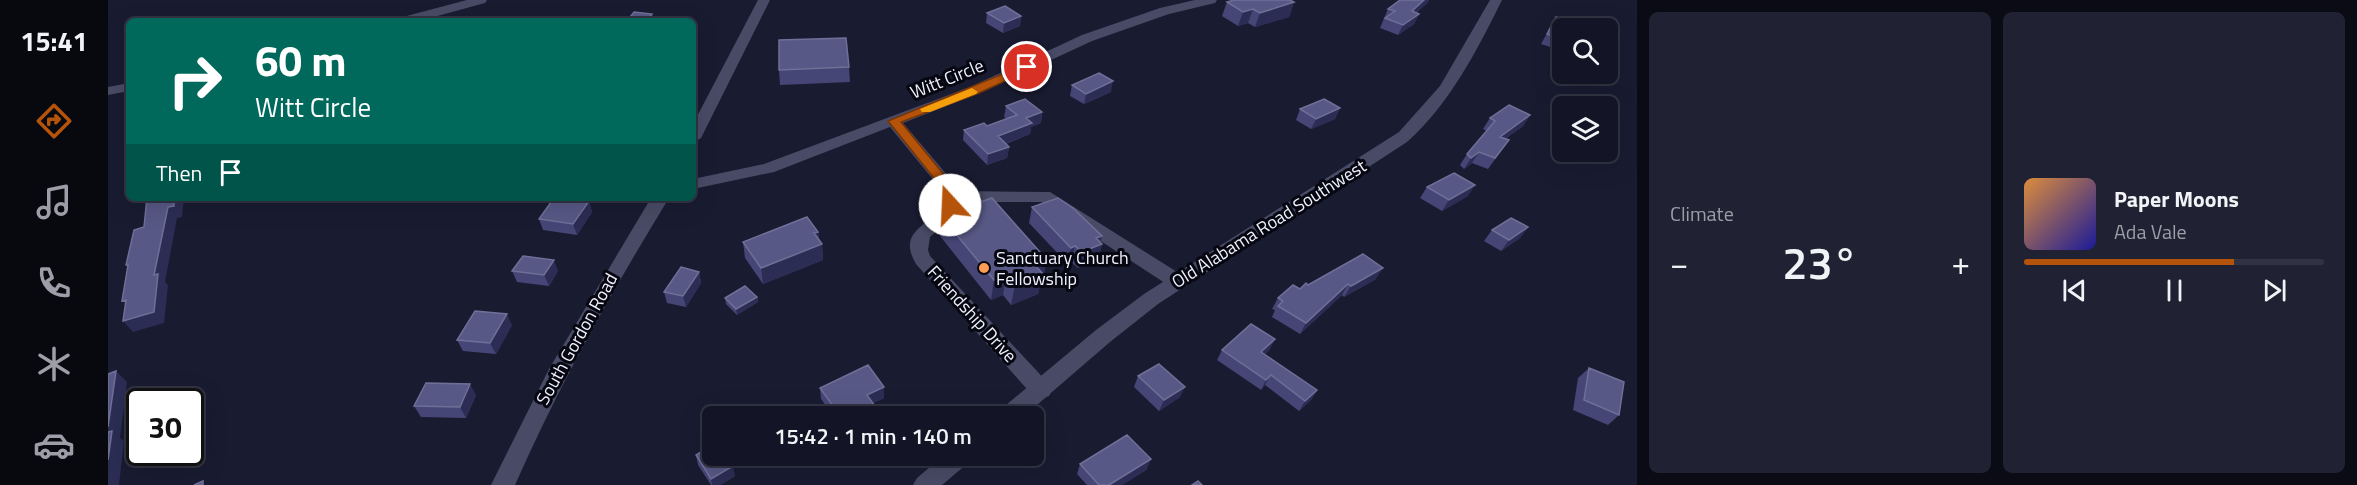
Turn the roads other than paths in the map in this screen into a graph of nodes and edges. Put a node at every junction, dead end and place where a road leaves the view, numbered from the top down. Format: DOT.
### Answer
graph roads {
  1 [pos="481,0"];
  2 [pos="764,0"];
  3 [pos="1211,0"];
  4 [pos="1497,0"];
  5 [pos="415,18"];
  6 [pos="126,88"];
  7 [pos="108,91"];
  8 [pos="893,121"];
  9 [pos="696,132"];
  10 [pos="696,183"];
  11 [pos="951,197"];
  12 [pos="658,201"];
  13 [pos="1178,282"];
  14 [pos="1041,390"];
  15 [pos="1021,406"];
  16 [pos="948,466"];
  17 [pos="503,485"];
  18 [pos="925,485"];
  1 -- 5 [label="street"];
  2 -- 9 [label="street"];
  3 -- 8 [label="street, Witt Circle"];
  4 -- 13 [label="street, Old Alabama Road Southwest"];
  6 -- 7 [label="street"];
  8 -- 10 [label="street, Witt Circle"];
  8 -- 11 [label="street"];
  11 -- 13 [label="street"];
  11 -- 14 [label="street, Friendship Drive"];
  12 -- 17 [label="street, South Gordon Road"];
  13 -- 14 [label="street, Old Alabama Road Southwest"];
  14 -- 15 [label="street, Old Alabama Road Southwest"];
  16 -- 18 [label="street"];
}
